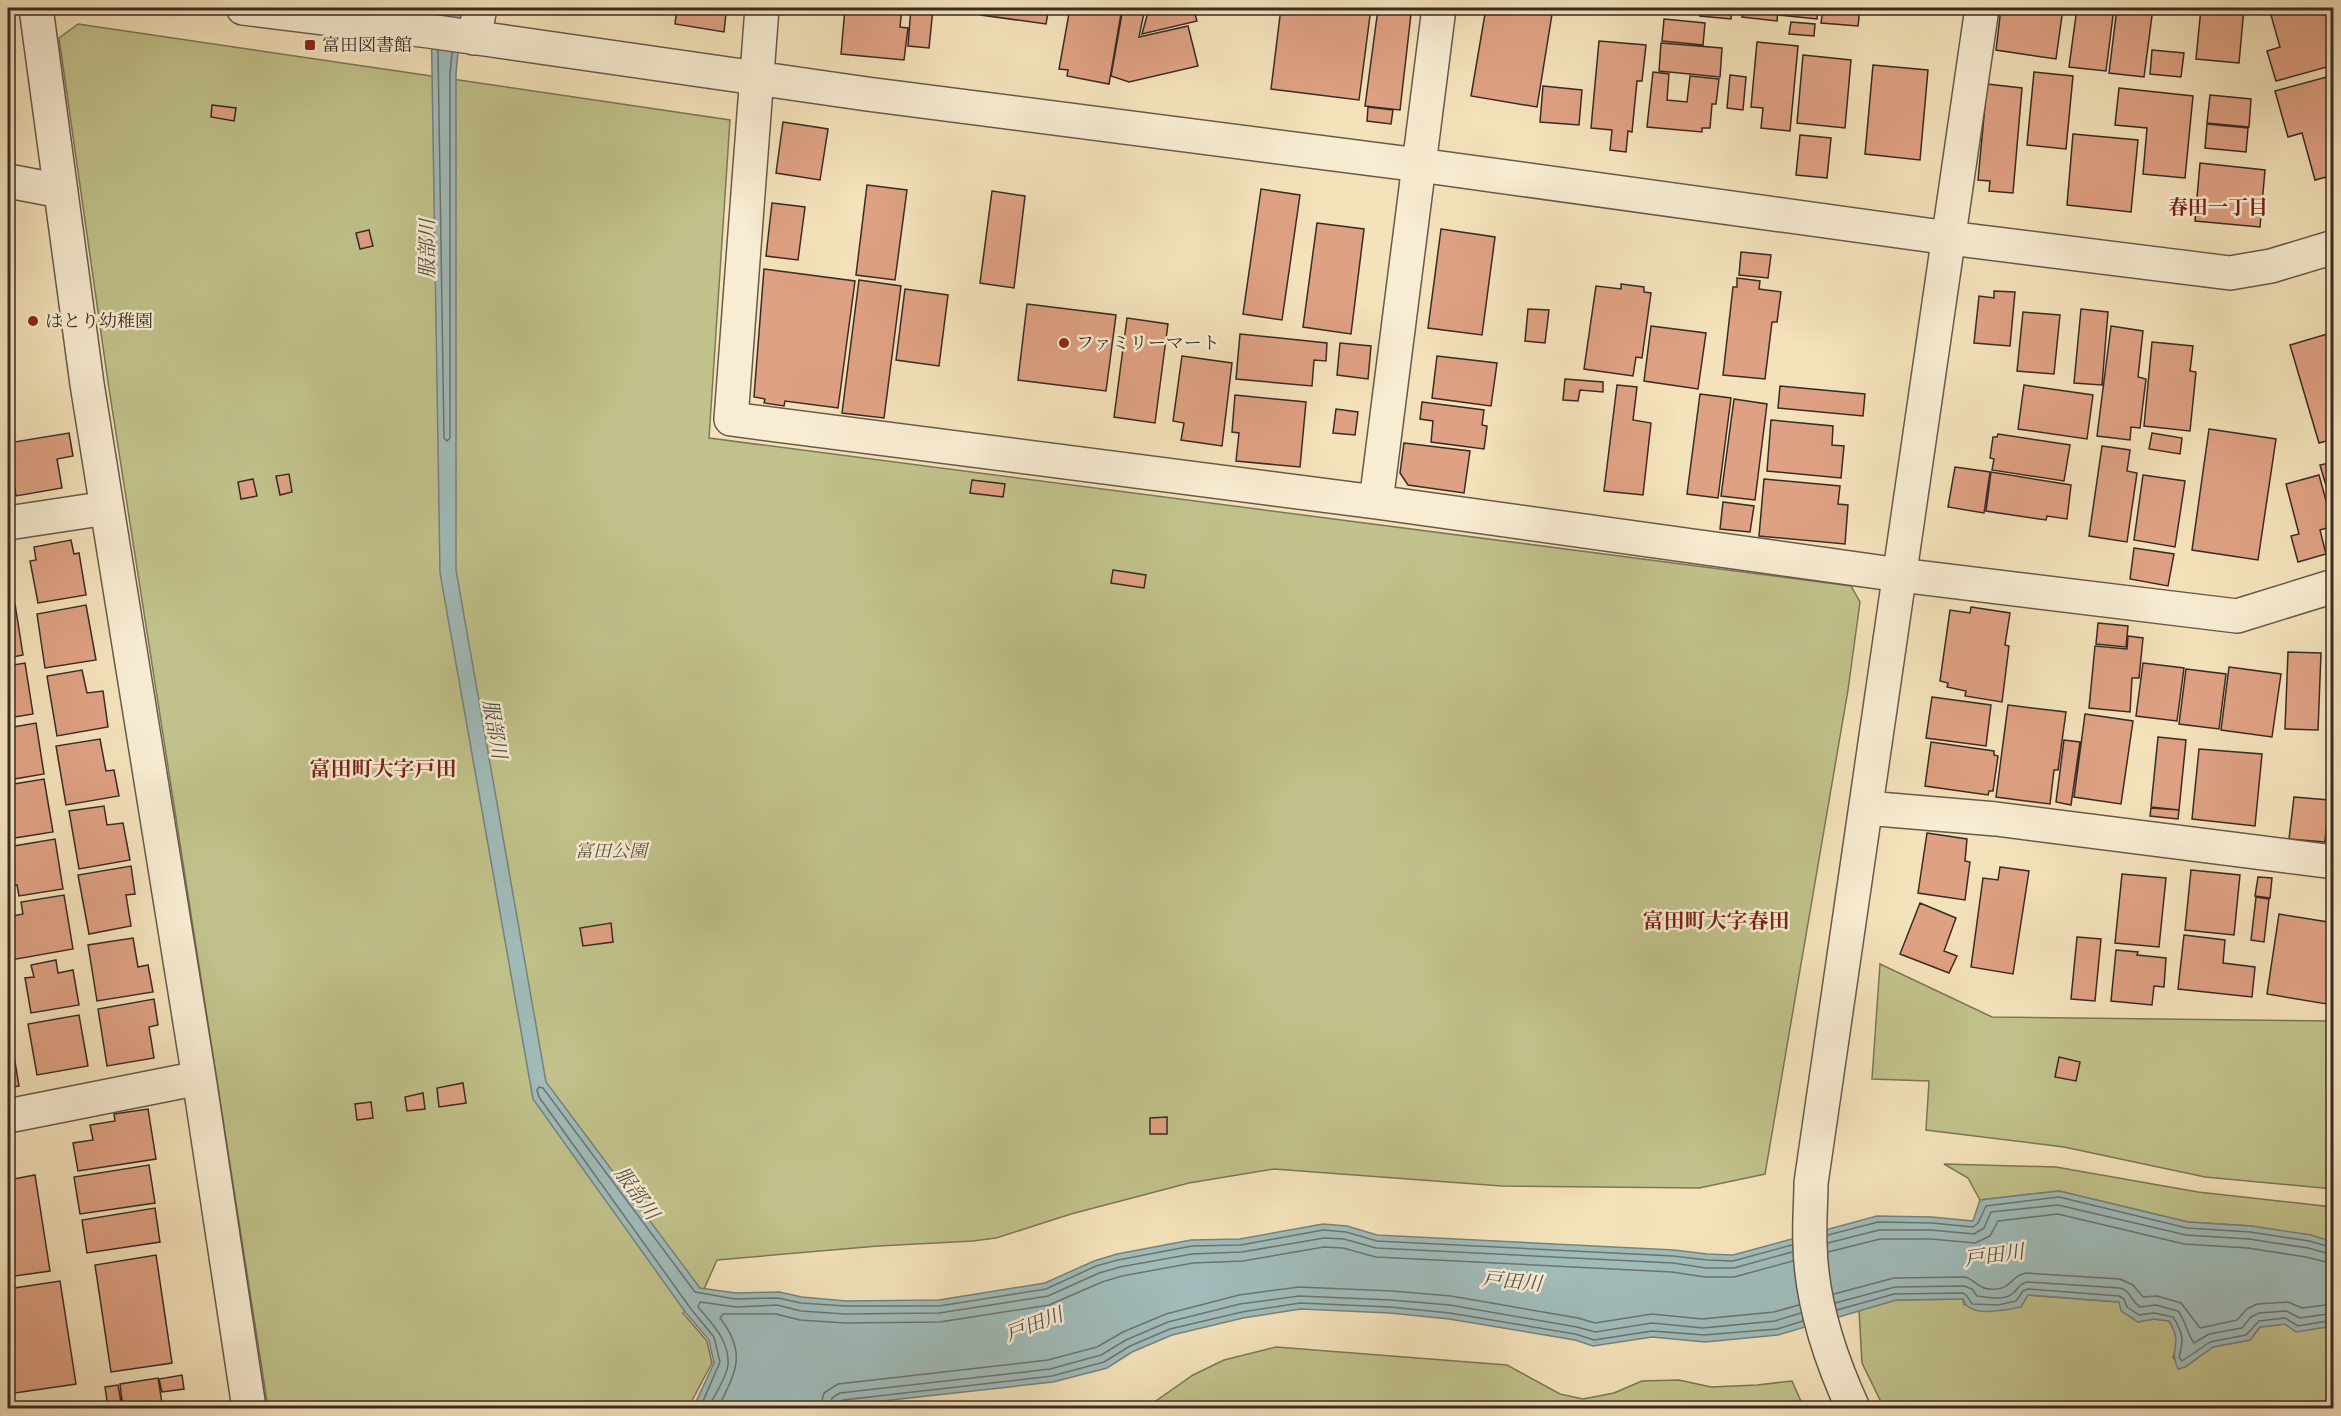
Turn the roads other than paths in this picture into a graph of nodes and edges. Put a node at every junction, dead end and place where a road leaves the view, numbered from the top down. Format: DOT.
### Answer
graph roads {
  1 [pos="36,8"];
  2 [pos="243,8"];
  3 [pos="762,8"];
  4 [pos="1439,8"];
  5 [pos="1982,8"];
  6 [pos="420,22"];
  7 [pos="477,23"];
  8 [pos="756,79"];
  9 [pos="1419,165"];
  10 [pos="8,181"];
  11 [pos="61,191"];
  12 [pos="1949,238"];
  13 [pos="2334,247"];
  14 [pos="1376,502"];
  15 [pos="107,508"];
  16 [pos="8,523"];
  17 [pos="1900,575"];
  18 [pos="2334,586"];
  19 [pos="1866,808"];
  20 [pos="2334,862"];
  21 [pos="198,1078"];
  22 [pos="8,1116"];
  23 [pos="249,1408"];
  24 [pos="1853,1408"];
  1 -- 11 [label="street"];
  2 -- 6 [label="street"];
  3 -- 8 [label="street"];
  4 -- 9 [label="street"];
  5 -- 12 [label="street"];
  6 -- 7 [label="street"];
  7 -- 8 [label="street"];
  8 -- 9 [label="street"];
  8 -- 14 [label="street"];
  9 -- 12 [label="street"];
  9 -- 14 [label="street"];
  10 -- 11 [label="street"];
  11 -- 15 [label="street"];
  12 -- 13 [label="street"];
  12 -- 17 [label="street"];
  14 -- 17 [label="street"];
  15 -- 16 [label="street"];
  15 -- 21 [label="street"];
  17 -- 18 [label="street"];
  17 -- 19 [label="street"];
  19 -- 20 [label="street"];
  19 -- 24 [label="street"];
  21 -- 22 [label="street"];
  21 -- 23 [label="street"];
}
